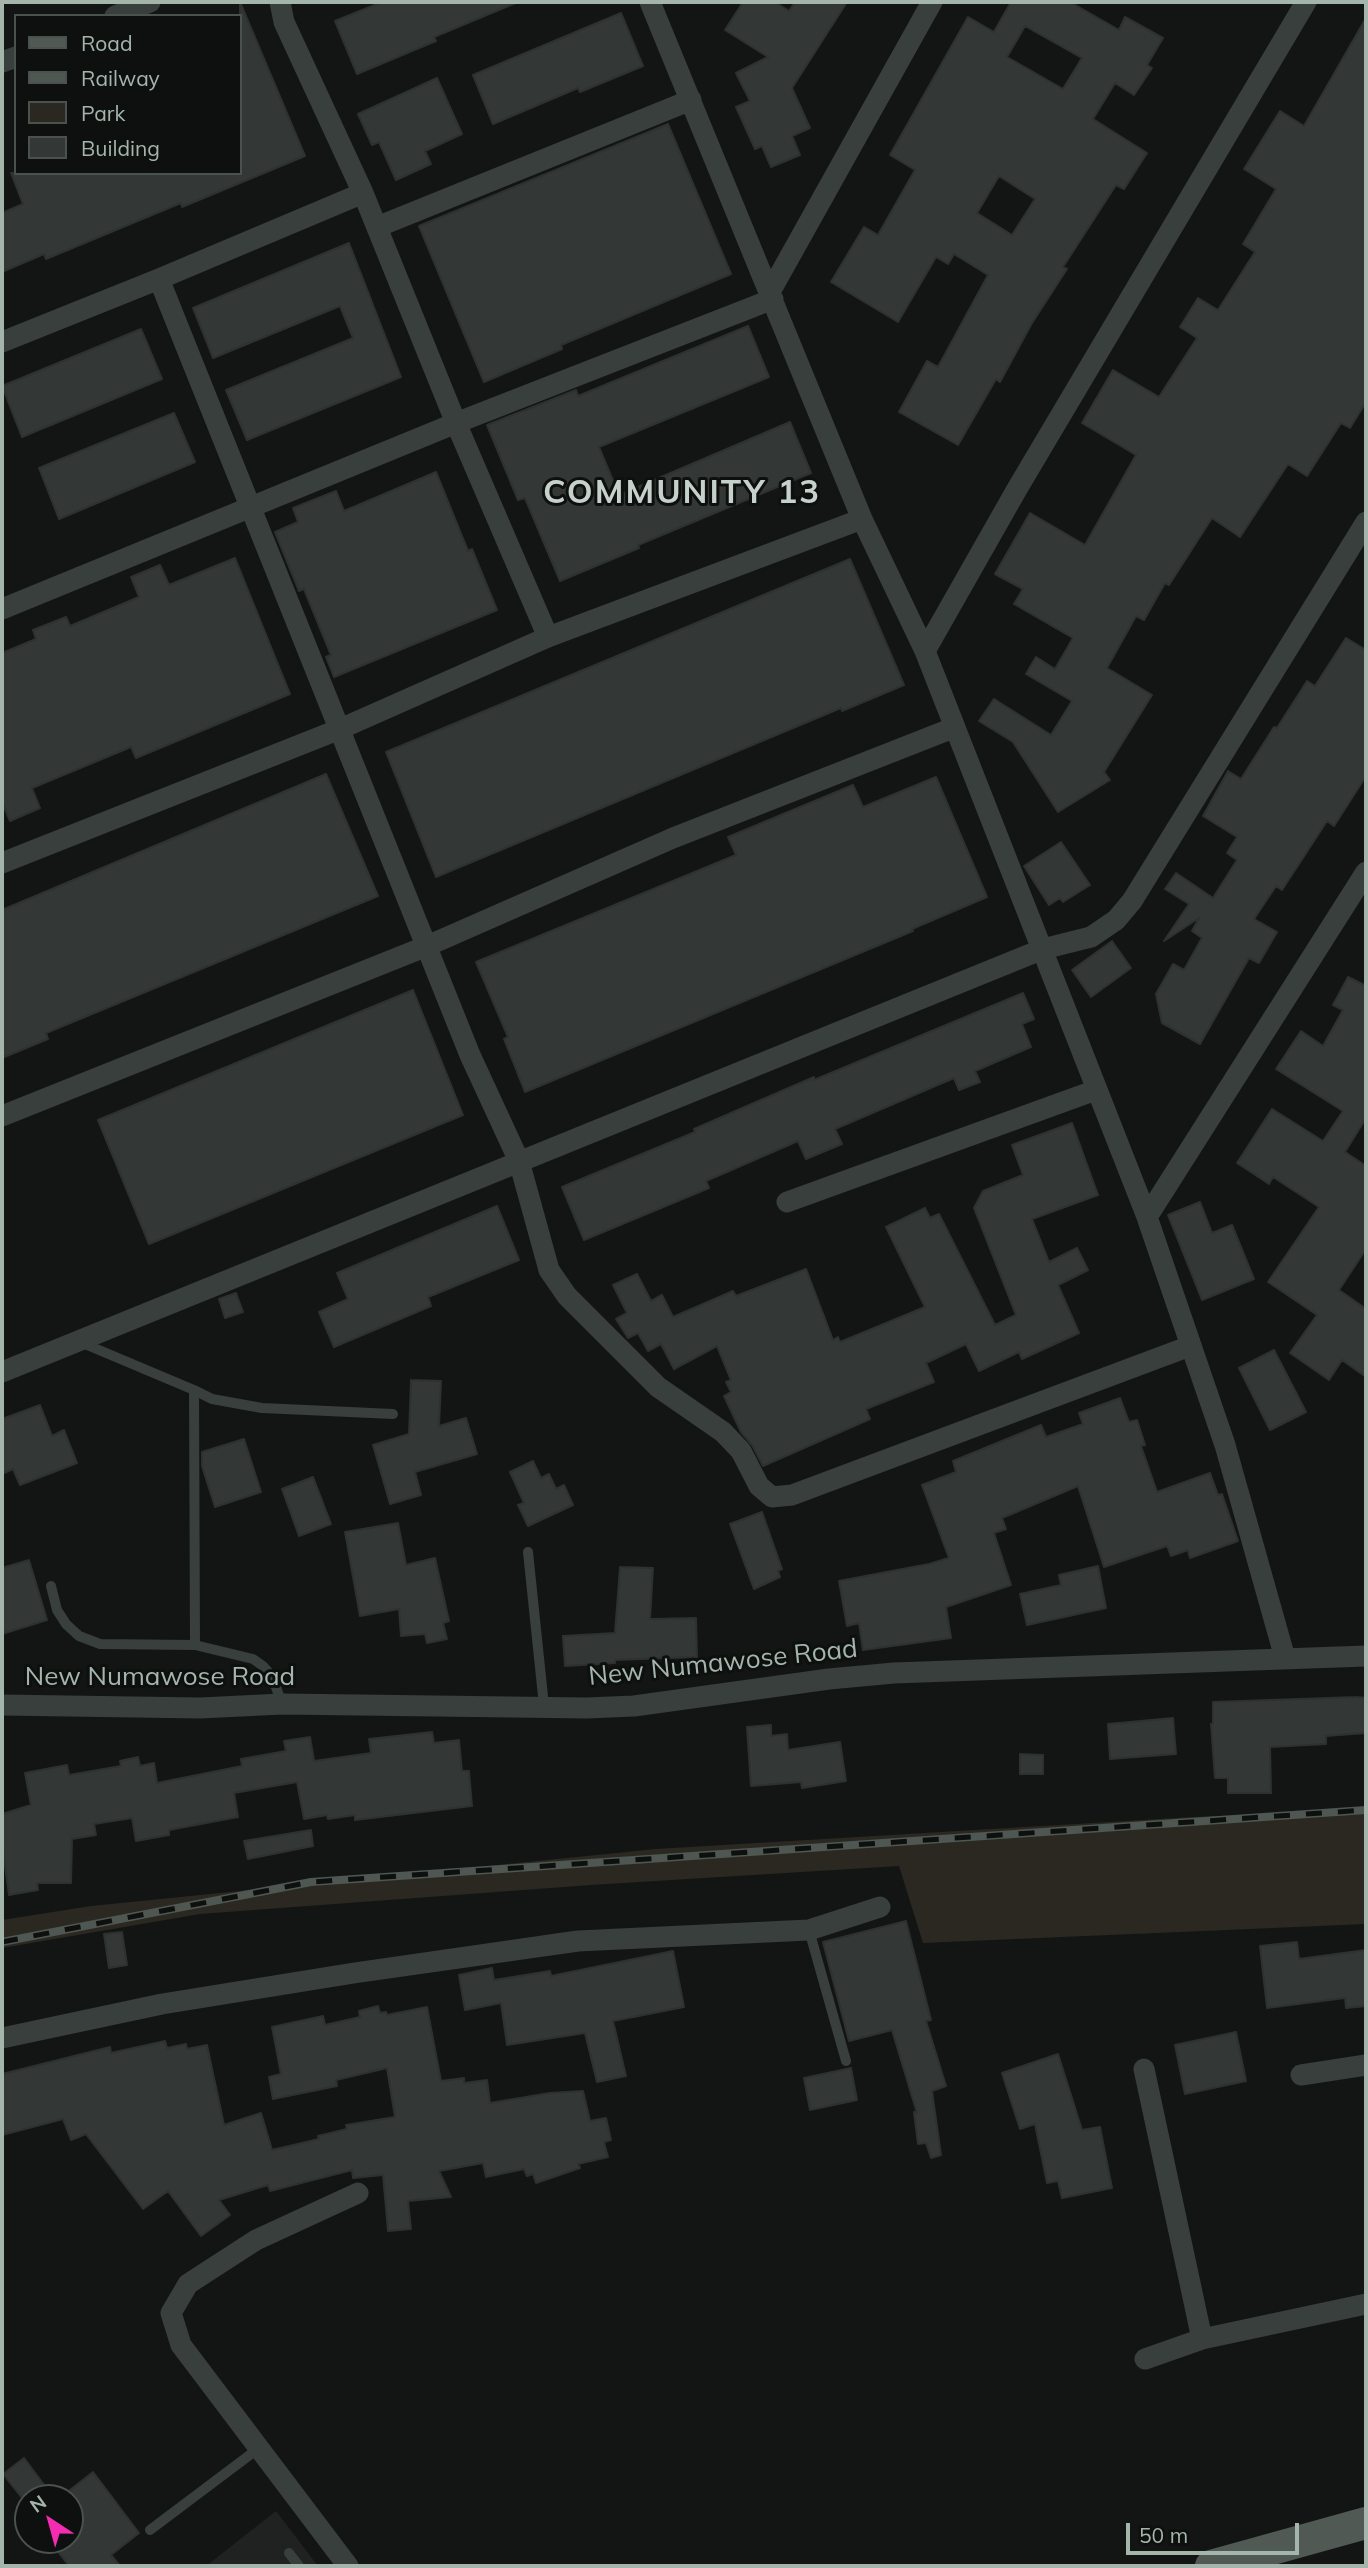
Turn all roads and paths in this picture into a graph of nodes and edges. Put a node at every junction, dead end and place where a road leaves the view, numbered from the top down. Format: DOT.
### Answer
graph roads {
  1 [pos="150,2"];
  2 [pos="280,2"];
  3 [pos="650,2"];
  4 [pos="932,2"];
  5 [pos="1306,2"];
  6 [pos="121,14"];
  7 [pos="691,100"];
  8 [pos="363,193"];
  9 [pos="377,227"];
  10 [pos="159,279"];
  11 [pos="771,296"];
  12 [pos="2,342"];
  13 [pos="456,423"];
  14 [pos="250,508"];
  15 [pos="862,519"];
  16 [pos="1366,522"];
  17 [pos="2,609"];
  18 [pos="548,637"];
  19 [pos="925,651"];
  20 [pos="953,727"];
  21 [pos="340,729"];
  22 [pos="2,863"];
  23 [pos="1366,872"];
  24 [pos="427,946"];
  25 [pos="1043,949"];
  26 [pos="1096,1090"];
  27 [pos="2,1116"];
  28 [pos="519,1161"];
  29 [pos="787,1202"];
  30 [pos="1147,1217"];
  31 [pos="78,1341"];
  32 [pos="1190,1346"];
  33 [pos="2,1372"];
  34 [pos="194,1391"];
  35 [pos="393,1414"];
  36 [pos="528,1552"];
  37 [pos="51,1586"];
  38 [pos="195,1645"];
  39 [pos="1366,1656"];
  40 [pos="1286,1658"];
  41 [pos="282,1704"];
  42 [pos="2,1705"];
  43 [pos="544,1706"];
  44 [pos="880,1907"];
  45 [pos="809,1930"];
  46 [pos="2,2038"];
  47 [pos="846,2061"];
  48 [pos="1366,2065"];
  49 [pos="1144,2069"];
  50 [pos="1301,2075"];
  51 [pos="358,2193"];
  52 [pos="1366,2304"];
  53 [pos="1202,2339"];
  54 [pos="1145,2359"];
  55 [pos="259,2448"];
  56 [pos="1366,2523"];
  57 [pos="150,2530"];
  58 [pos="289,2553"];
  59 [pos="299,2566"];
  60 [pos="348,2566"];
  61 [pos="1211,2566"];
  1 -- 6 [label="street"];
  2 -- 8 [label="street"];
  3 -- 7 [label="street"];
  4 -- 11 [label="street"];
  5 -- 19 [label="street"];
  7 -- 9 [label="street"];
  7 -- 11 [label="street"];
  8 -- 9 [label="street"];
  8 -- 10 [label="street"];
  9 -- 13 [label="street"];
  10 -- 12 [label="street"];
  10 -- 14 [label="street"];
  11 -- 13 [label="street"];
  11 -- 15 [label="street"];
  13 -- 14 [label="street"];
  13 -- 18 [label="street"];
  14 -- 17 [label="street"];
  14 -- 21 [label="street"];
  15 -- 18 [label="street"];
  15 -- 19 [label="street"];
  16 -- 25 [label="street"];
  18 -- 21 [label="street"];
  19 -- 20 [label="street"];
  20 -- 24 [label="street"];
  20 -- 25 [label="street"];
  21 -- 22 [label="street"];
  21 -- 24 [label="street"];
  23 -- 30 [label="street"];
  24 -- 27 [label="street"];
  24 -- 28 [label="street"];
  25 -- 26 [label="street"];
  25 -- 28 [label="street"];
  26 -- 29 [label="street"];
  26 -- 30 [label="street"];
  28 -- 31 [label="street"];
  28 -- 32 [label="street"];
  30 -- 32 [label="street"];
  31 -- 33 [label="street"];
  31 -- 34 [label="lane"];
  32 -- 40 [label="street"];
  34 -- 35 [label="lane"];
  34 -- 38 [label="lane"];
  36 -- 43 [label="lane"];
  37 -- 38 [label="lane"];
  38 -- 41 [label="lane"];
  39 -- 40 [label="street, New Numawose Road"];
  40 -- 43 [label="street, New Numawose Road"];
  41 -- 42 [label="street, New Numawose Road"];
  41 -- 43 [label="street, New Numawose Road"];
  44 -- 45 [label="street"];
  45 -- 46 [label="street"];
  45 -- 47 [label="lane"];
  48 -- 50 [label="street"];
  49 -- 53 [label="street"];
  51 -- 55 [label="street"];
  52 -- 53 [label="street"];
  53 -- 54 [label="street"];
  55 -- 57 [label="lane"];
  55 -- 60 [label="street"];
  56 -- 61 [label="main road"];
  58 -- 59 [label="lane"];
}
